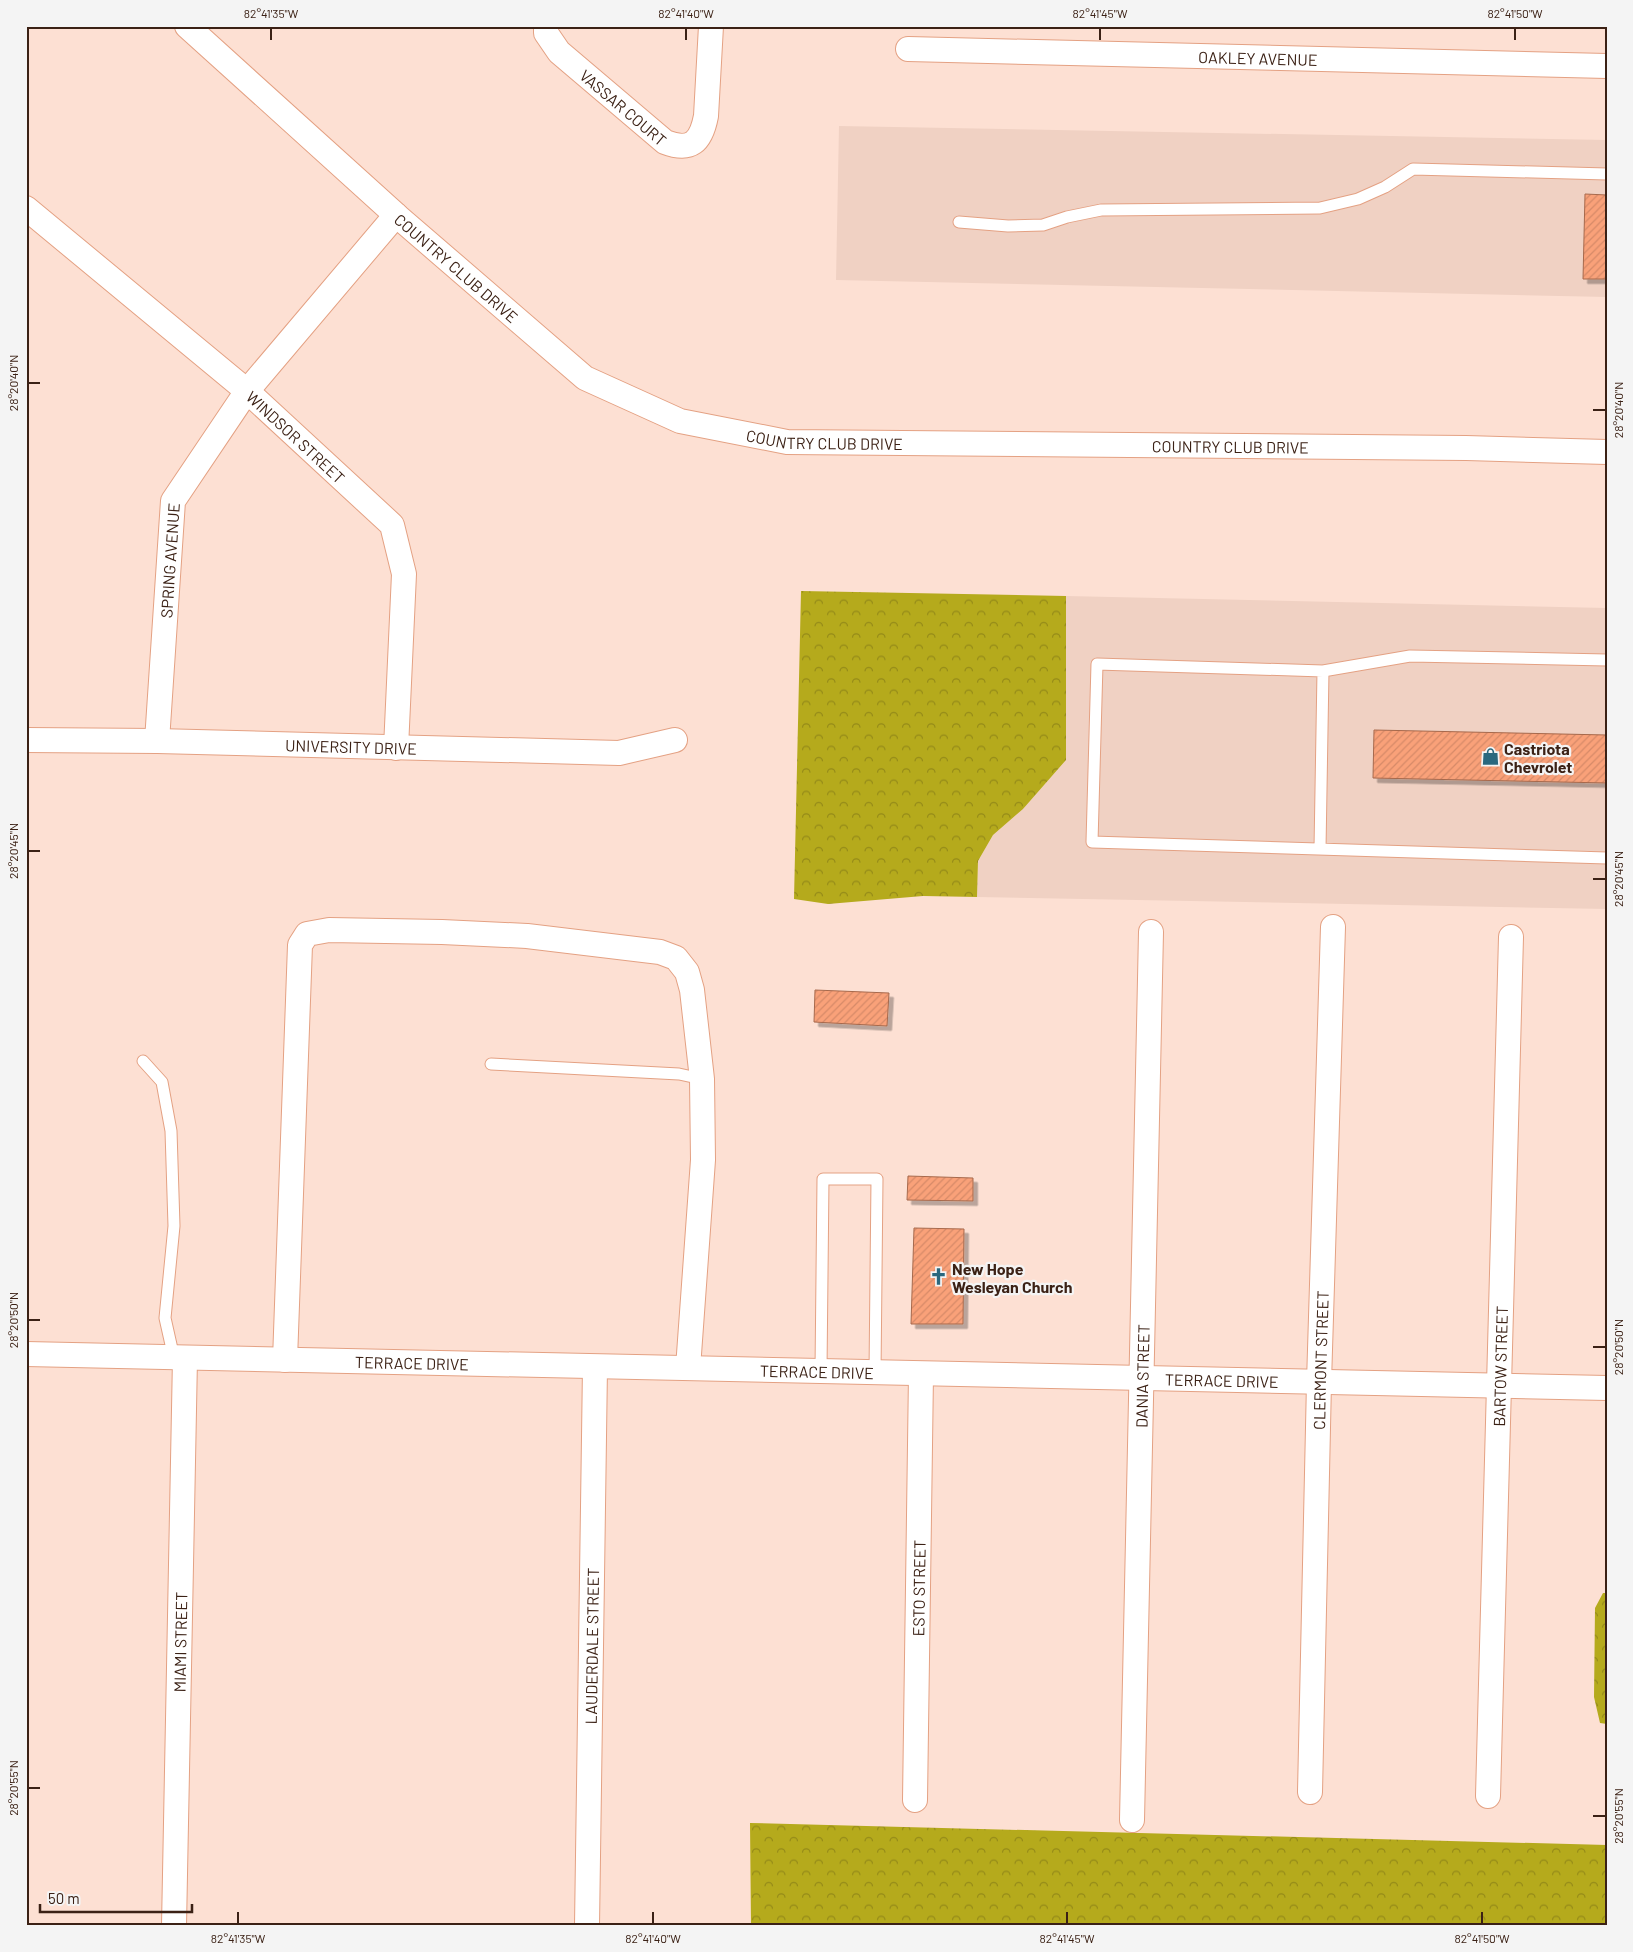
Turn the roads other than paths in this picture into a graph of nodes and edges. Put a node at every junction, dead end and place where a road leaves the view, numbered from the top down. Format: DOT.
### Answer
graph roads {
  1 [pos="187,26"];
  2 [pos="546,26"];
  3 [pos="711,26"];
  4 [pos="212,34"];
  5 [pos="908,49"];
  6 [pos="1607,66"];
  7 [pos="1607,174"];
  8 [pos="26,208"];
  9 [pos="396,215"];
  10 [pos="959,222"];
  11 [pos="248,391"];
  12 [pos="1607,452"];
  13 [pos="1607,660"];
  14 [pos="1323,671"];
  15 [pos="26,740"];
  16 [pos="675,740"];
  17 [pos="157,741"];
  18 [pos="396,748"];
  19 [pos="1320,849"];
  20 [pos="1607,858"];
  21 [pos="1333,927"];
  22 [pos="1152,932"];
  23 [pos="1511,937"];
  24 [pos="143,1061"];
  25 [pos="491,1064"];
  26 [pos="702,1079"];
  27 [pos="26,1354"];
  28 [pos="180,1358"];
  29 [pos="286,1360"];
  30 [pos="595,1367"];
  31 [pos="688,1368"];
  32 [pos="821,1371"];
  33 [pos="875,1372"];
  34 [pos="921,1374"];
  35 [pos="1142,1378"];
  36 [pos="1319,1382"];
  37 [pos="1498,1386"];
  38 [pos="1607,1388"];
  39 [pos="1310,1792"];
  40 [pos="1488,1796"];
  41 [pos="915,1800"];
  42 [pos="1132,1820"];
  43 [pos="174,1926"];
  44 [pos="587,1926"];
  1 -- 4 [label="street, COUNTRY CLUB DRIVE"];
  2 -- 3 [label="street, VASSAR COURT"];
  4 -- 9 [label="street, COUNTRY CLUB DRIVE"];
  5 -- 6 [label="street, OAKLEY AVENUE"];
  7 -- 10 [label="lane"];
  8 -- 11 [label="street, WINDSOR STREET"];
  9 -- 11 [label="street, SPRING AVENUE"];
  9 -- 12 [label="street, COUNTRY CLUB DRIVE"];
  11 -- 17 [label="street, SPRING AVENUE"];
  11 -- 18 [label="street, WINDSOR STREET"];
  13 -- 14 [label="lane"];
  14 -- 19 [label="lane"];
  14 -- 19 [label="lane"];
  15 -- 17 [label="street, UNIVERSITY DRIVE"];
  16 -- 18 [label="street, UNIVERSITY DRIVE"];
  17 -- 18 [label="street, UNIVERSITY DRIVE"];
  19 -- 20 [label="lane"];
  21 -- 36 [label="street, CLERMONT STREET"];
  22 -- 35 [label="street, DANIA STREET"];
  23 -- 37 [label="street, BARTOW STREET"];
  24 -- 28 [label="lane"];
  25 -- 26 [label="lane"];
  26 -- 29 [label="street"];
  26 -- 31 [label="street"];
  27 -- 28 [label="street, TERRACE DRIVE"];
  28 -- 29 [label="street, TERRACE DRIVE"];
  28 -- 43 [label="street, MIAMI STREET"];
  29 -- 30 [label="street, TERRACE DRIVE"];
  30 -- 31 [label="street, TERRACE DRIVE"];
  30 -- 44 [label="street, LAUDERDALE STREET"];
  31 -- 32 [label="street, TERRACE DRIVE"];
  32 -- 33 [label="street, TERRACE DRIVE"];
  32 -- 33 [label="lane"];
  33 -- 34 [label="street, TERRACE DRIVE"];
  34 -- 35 [label="street, TERRACE DRIVE"];
  34 -- 41 [label="street, ESTO STREET"];
  35 -- 36 [label="street, TERRACE DRIVE"];
  35 -- 42 [label="street, DANIA STREET"];
  36 -- 37 [label="street, TERRACE DRIVE"];
  36 -- 39 [label="street, CLERMONT STREET"];
  37 -- 38 [label="street, TERRACE DRIVE"];
  37 -- 40 [label="street, BARTOW STREET"];
}
